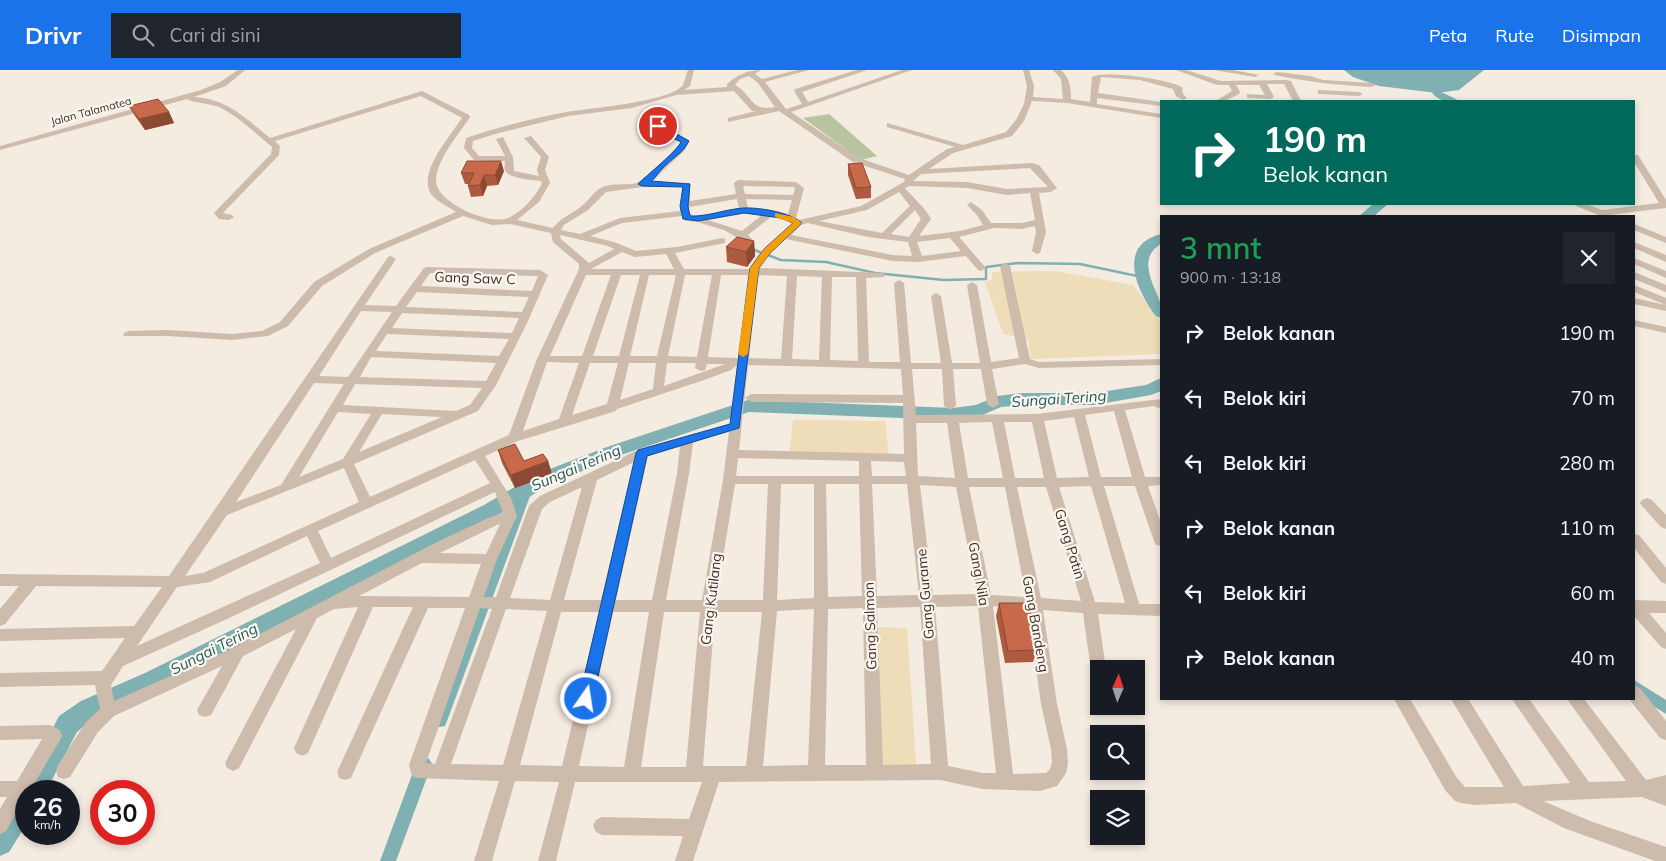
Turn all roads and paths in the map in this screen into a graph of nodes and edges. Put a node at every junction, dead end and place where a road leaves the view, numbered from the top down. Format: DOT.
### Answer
graph roads {
  1 [pos="242,70"];
  2 [pos="690,70"];
  3 [pos="760,70"];
  4 [pos="806,70"];
  5 [pos="840,70"];
  6 [pos="864,70"];
  7 [pos="909,70"];
  8 [pos="1026,70"];
  9 [pos="1056,70"];
  10 [pos="1150,70"];
  11 [pos="1179,70"];
  12 [pos="1217,70"];
  13 [pos="750,73"];
  14 [pos="814,74"];
  15 [pos="850,74"];
  16 [pos="1278,76"];
  17 [pos="822,78"];
  18 [pos="793,79"];
  19 [pos="1257,79"];
  20 [pos="761,81"];
  21 [pos="830,81"];
  22 [pos="869,82"];
  23 [pos="1231,83"];
  24 [pos="1345,84"];
  25 [pos="1372,85"];
  26 [pos="809,87"];
  27 [pos="1121,87"];
  28 [pos="1147,88"];
  29 [pos="736,89"];
  30 [pos="675,93"];
  31 [pos="1095,95"];
  32 [pos="1250,96"];
  33 [pos="1183,98"];
  34 [pos="181,99"];
  35 [pos="1030,100"];
  36 [pos="1220,100"];
  37 [pos="1296,100"];
  38 [pos="1325,100"];
  39 [pos="1067,101"];
  40 [pos="1160,103"];
  41 [pos="806,104"];
  42 [pos="1093,105"];
  43 [pos="782,110"];
  44 [pos="766,112"];
  45 [pos="1160,116"];
  46 [pos="651,118"];
  47 [pos="731,120"];
  48 [pos="890,125"];
  49 [pos="500,138"];
  50 [pos="528,138"];
  51 [pos="271,140"];
  52 [pos="963,147"];
  53 [pos="0,148"];
  54 [pos="1635,157"];
  55 [pos="509,159"];
  56 [pos="920,172"];
  57 [pos="544,179"];
  58 [pos="906,183"];
  59 [pos="1651,183"];
  60 [pos="642,184"];
  61 [pos="1666,185"];
  62 [pos="1034,190"];
  63 [pos="741,196"];
  64 [pos="798,198"];
  65 [pos="971,205"];
  66 [pos="1582,205"];
  67 [pos="1666,205"];
  68 [pos="915,206"];
  69 [pos="1635,206"];
  70 [pos="684,209"];
  71 [pos="744,210"];
  72 [pos="1603,211"];
  73 [pos="463,212"];
  74 [pos="770,213"];
  75 [pos="229,217"];
  76 [pos="698,219"];
  77 [pos="799,220"];
  78 [pos="510,221"];
  79 [pos="1040,222"];
  80 [pos="988,226"];
  81 [pos="1635,227"];
  82 [pos="555,231"];
  83 [pos="743,234"];
  84 [pos="783,236"];
  85 [pos="884,236"];
  86 [pos="952,236"];
  87 [pos="581,237"];
  88 [pos="912,240"];
  89 [pos="1666,240"];
  90 [pos="722,241"];
  91 [pos="750,242"];
  92 [pos="1635,245"];
  93 [pos="621,249"];
  94 [pos="668,251"];
  95 [pos="1037,251"];
  96 [pos="968,253"];
  97 [pos="391,259"];
  98 [pos="918,259"];
  99 [pos="1666,259"];
  100 [pos="1635,261"];
  101 [pos="1005,266"];
  102 [pos="981,268"];
  103 [pos="583,271"];
  104 [pos="617,272"];
  105 [pos="717,272"];
  106 [pos="754,272"];
  107 [pos="681,273"];
  108 [pos="792,273"];
  109 [pos="827,273"];
  110 [pos="645,274"];
  111 [pos="861,274"];
  112 [pos="881,275"];
  113 [pos="1635,275"];
  114 [pos="1666,275"];
  115 [pos="899,282"];
  116 [pos="972,285"];
  117 [pos="1635,288"];
  118 [pos="414,289"];
  119 [pos="1666,289"];
  120 [pos="535,294"];
  121 [pos="936,296"];
  122 [pos="1635,301"];
  123 [pos="1666,302"];
  124 [pos="360,308"];
  125 [pos="1666,308"];
  126 [pos="400,309"];
  127 [pos="525,315"];
  128 [pos="1635,323"];
  129 [pos="1666,330"];
  130 [pos="384,332"];
  131 [pos="128,334"];
  132 [pos="515,336"];
  133 [pos="368,354"];
  134 [pos="543,359"];
  135 [pos="586,359"];
  136 [pos="662,359"];
  137 [pos="503,360"];
  138 [pos="624,360"];
  139 [pos="702,360"];
  140 [pos="1025,361"];
  141 [pos="738,362"];
  142 [pos="824,362"];
  143 [pos="1160,362"];
  144 [pos="786,363"];
  145 [pos="864,364"];
  146 [pos="905,366"];
  147 [pos="947,366"];
  148 [pos="987,366"];
  149 [pos="700,378"];
  150 [pos="312,379"];
  151 [pos="354,379"];
  152 [pos="490,385"];
  153 [pos="658,392"];
  154 [pos="751,398"];
  155 [pos="993,404"];
  156 [pos="1160,404"];
  157 [pos="335,408"];
  158 [pos="612,408"];
  159 [pos="1119,408"];
  160 [pos="379,410"];
  161 [pos="909,410"];
  162 [pos="951,413"];
  163 [pos="1079,414"];
  164 [pos="456,416"];
  165 [pos="1037,418"];
  166 [pos="996,419"];
  167 [pos="564,422"];
  168 [pos="735,423"];
  169 [pos="514,438"];
  170 [pos="687,439"];
  171 [pos="642,453"];
  172 [pos="477,454"];
  173 [pos="732,454"];
  174 [pos="865,457"];
  175 [pos="910,458"];
  176 [pos="347,462"];
  177 [pos="591,477"];
  178 [pos="729,480"];
  179 [pos="820,480"];
  180 [pos="914,480"];
  181 [pos="775,481"];
  182 [pos="866,481"];
  183 [pos="1008,481"];
  184 [pos="1051,481"];
  185 [pos="1096,481"];
  186 [pos="1140,481"];
  187 [pos="1160,481"];
  188 [pos="962,483"];
  189 [pos="498,485"];
  190 [pos="286,488"];
  191 [pos="1647,503"];
  192 [pos="367,504"];
  193 [pos="222,512"];
  194 [pos="510,514"];
  195 [pos="1666,524"];
  196 [pos="310,529"];
  197 [pos="1160,539"];
  198 [pos="1635,540"];
  199 [pos="420,558"];
  200 [pos="490,559"];
  201 [pos="328,565"];
  202 [pos="1666,578"];
  203 [pos="33,579"];
  204 [pos="0,580"];
  205 [pos="173,582"];
  206 [pos="985,600"];
  207 [pos="368,601"];
  208 [pos="423,602"];
  209 [pos="477,602"];
  210 [pos="869,602"];
  211 [pos="927,602"];
  212 [pos="332,603"];
  213 [pos="499,603"];
  214 [pos="821,603"];
  215 [pos="1035,604"];
  216 [pos="659,605"];
  217 [pos="556,606"];
  218 [pos="607,606"];
  219 [pos="708,606"];
  220 [pos="770,606"];
  221 [pos="1635,607"];
  222 [pos="1666,607"];
  223 [pos="1090,608"];
  224 [pos="1635,608"];
  225 [pos="1134,610"];
  226 [pos="1160,610"];
  227 [pos="312,613"];
  228 [pos="0,620"];
  229 [pos="136,632"];
  230 [pos="0,635"];
  231 [pos="1666,643"];
  232 [pos="238,652"];
  233 [pos="1098,660"];
  234 [pos="116,662"];
  235 [pos="0,680"];
  236 [pos="104,682"];
  237 [pos="1635,694"];
  238 [pos="1403,700"];
  239 [pos="1460,700"];
  240 [pos="1521,700"];
  241 [pos="1576,700"];
  242 [pos="109,710"];
  243 [pos="205,710"];
  244 [pos="0,733"];
  245 [pos="1666,733"];
  246 [pos="302,748"];
  247 [pos="233,763"];
  248 [pos="64,771"];
  249 [pos="875,771"];
  250 [pos="345,772"];
  251 [pos="432,772"];
  252 [pos="940,772"];
  253 [pos="694,773"];
  254 [pos="754,773"];
  255 [pos="510,774"];
  256 [pos="569,774"];
  257 [pos="713,774"];
  258 [pos="816,774"];
  259 [pos="631,775"];
  260 [pos="27,780"];
  261 [pos="1005,781"];
  262 [pos="1666,783"];
  263 [pos="0,789"];
  264 [pos="15,789"];
  265 [pos="1642,789"];
  266 [pos="1585,790"];
  267 [pos="1520,795"];
  268 [pos="1666,798"];
  269 [pos="15,800"];
  270 [pos="0,825"];
  271 [pos="602,826"];
  272 [pos="695,828"];
  273 [pos="1666,856"];
  274 [pos="483,861"];
  275 [pos="547,861"];
  276 [pos="684,861"];
  1 -- 34 [label="street, Jalan Talamatea"];
  2 -- 30 [label="street"];
  3 -- 13 [label="street"];
  4 -- 14 [label="street"];
  4 -- 18 [label="street"];
  5 -- 15 [label="street"];
  6 -- 15 [label="street"];
  7 -- 22 [label="street"];
  8 -- 35 [label="street"];
  9 -- 39 [label="street"];
  10 -- 28 [label="street"];
  11 -- 23 [label="street"];
  12 -- 19 [label="street"];
  13 -- 20 [label="street"];
  13 -- 29 [label="street"];
  15 -- 21 [label="street"];
  15 -- 22 [label="street"];
  16 -- 19 [label="street"];
  16 -- 24 [label="street"];
  16 -- 37 [label="street"];
  17 -- 21 [label="street"];
  18 -- 20 [label="street"];
  18 -- 26 [label="street"];
  19 -- 23 [label="street"];
  19 -- 32 [label="street"];
  20 -- 43 [label="street"];
  21 -- 26 [label="street"];
  22 -- 41 [label="street"];
  23 -- 36 [label="street"];
  24 -- 25 [label="street"];
  24 -- 38 [label="street"];
  26 -- 41 [label="street"];
  27 -- 28 [label="street"];
  27 -- 28 [label="street"];
  27 -- 31 [label="street"];
  27 -- 31 [label="street"];
  28 -- 33 [label="street"];
  28 -- 40 [label="street"];
  29 -- 30 [label="street"];
  29 -- 44 [label="street"];
  30 -- 55 [label="street"];
  31 -- 42 [label="street"];
  34 -- 51 [label="street"];
  34 -- 53 [label="street, Jalan Talamatea"];
  35 -- 39 [label="street"];
  35 -- 52 [label="street"];
  39 -- 42 [label="street"];
  41 -- 43 [label="street"];
  42 -- 45 [label="street"];
  43 -- 44 [label="street"];
  43 -- 58 [label="street"];
  44 -- 47 [label="street"];
  46 -- 60 [label="street"];
  48 -- 52 [label="street"];
  49 -- 55 [label="street"];
  50 -- 57 [label="street"];
  51 -- 73 [label="street"];
  51 -- 75 [label="street"];
  52 -- 56 [label="street"];
  54 -- 59 [label="street"];
  55 -- 57 [label="street"];
  56 -- 58 [label="street"];
  56 -- 62 [label="street"];
  57 -- 78 [label="street"];
  58 -- 62 [label="street"];
  58 -- 68 [label="street"];
  58 -- 77 [label="street"];
  59 -- 61 [label="street"];
  59 -- 67 [label="street"];
  60 -- 70 [label="street"];
  60 -- 82 [label="street"];
  62 -- 79 [label="street"];
  63 -- 64 [label="street"];
  63 -- 64 [label="street"];
  63 -- 70 [label="street"];
  63 -- 71 [label="street"];
  64 -- 77 [label="street"];
  65 -- 80 [label="street"];
  66 -- 72 [label="street"];
  67 -- 69 [label="street"];
  68 -- 85 [label="street"];
  68 -- 88 [label="street"];
  69 -- 72 [label="street"];
  70 -- 76 [label="street"];
  70 -- 87 [label="street"];
  71 -- 74 [label="street"];
  71 -- 76 [label="street"];
  73 -- 78 [label="street"];
  73 -- 131 [label="street"];
  74 -- 77 [label="street"];
  74 -- 83 [label="street"];
  76 -- 83 [label="street"];
  77 -- 84 [label="street"];
  77 -- 85 [label="street"];
  78 -- 82 [label="street"];
  79 -- 80 [label="street"];
  79 -- 95 [label="street"];
  80 -- 86 [label="street"];
  81 -- 89 [label="street"];
  82 -- 87 [label="street"];
  82 -- 103 [label="street"];
  83 -- 91 [label="street"];
  84 -- 98 [label="street"];
  84 -- 106 [label="street, Gang Kutilang"];
  85 -- 88 [label="street"];
  86 -- 88 [label="street"];
  86 -- 96 [label="street"];
  87 -- 93 [label="street"];
  88 -- 98 [label="street"];
  90 -- 94 [label="street"];
  92 -- 99 [label="street"];
  93 -- 94 [label="street"];
  93 -- 103 [label="street"];
  94 -- 107 [label="street"];
  96 -- 98 [label="street"];
  96 -- 102 [label="street"];
  97 -- 124 [label="street"];
  100 -- 114 [label="street"];
  101 -- 140 [label="street"];
  103 -- 104 [label="street"];
  103 -- 134 [label="street"];
  104 -- 110 [label="street"];
  104 -- 135 [label="street"];
  105 -- 106 [label="street"];
  105 -- 107 [label="street"];
  105 -- 139 [label="street"];
  106 -- 108 [label="street"];
  106 -- 141 [label="street, Gang Kutilang"];
  107 -- 110 [label="street"];
  107 -- 136 [label="street"];
  108 -- 109 [label="street"];
  108 -- 144 [label="street"];
  109 -- 111 [label="street"];
  109 -- 142 [label="street"];
  110 -- 138 [label="street"];
  111 -- 112 [label="street"];
  111 -- 145 [label="street"];
  113 -- 119 [label="street"];
  115 -- 146 [label="street, Gang Gurame"];
  116 -- 148 [label="street"];
  117 -- 123 [label="street"];
  118 -- 120 [label="street, Gang Saw C"];
  118 -- 120 [label="street"];
  118 -- 126 [label="street"];
  120 -- 127 [label="street"];
  121 -- 147 [label="street, Gang Nila"];
  122 -- 125 [label="street"];
  124 -- 126 [label="street"];
  124 -- 150 [label="street"];
  126 -- 127 [label="street"];
  126 -- 130 [label="street"];
  127 -- 132 [label="street"];
  128 -- 129 [label="street"];
  130 -- 132 [label="street"];
  130 -- 133 [label="street"];
  132 -- 137 [label="street"];
  133 -- 137 [label="street"];
  133 -- 151 [label="street"];
  134 -- 135 [label="street"];
  134 -- 169 [label="street"];
  135 -- 138 [label="street"];
  135 -- 167 [label="street"];
  136 -- 138 [label="street"];
  136 -- 139 [label="street"];
  136 -- 153 [label="street"];
  137 -- 152 [label="street"];
  138 -- 158 [label="street"];
  139 -- 141 [label="street"];
  139 -- 149 [label="street"];
  140 -- 143 [label="street"];
  140 -- 148 [label="street"];
  141 -- 144 [label="street"];
  141 -- 149 [label="street"];
  141 -- 168 [label="street, Gang Kutilang"];
  142 -- 144 [label="street"];
  142 -- 145 [label="street"];
  145 -- 146 [label="street"];
  146 -- 147 [label="street"];
  146 -- 161 [label="street, Gang Gurame"];
  147 -- 148 [label="street"];
  147 -- 162 [label="street, Gang Nila"];
  148 -- 155 [label="street"];
  149 -- 153 [label="street"];
  150 -- 151 [label="street"];
  150 -- 193 [label="street"];
  151 -- 152 [label="street"];
  151 -- 157 [label="street"];
  152 -- 164 [label="street"];
  153 -- 158 [label="street"];
  154 -- 161 [label="street"];
  156 -- 159 [label="street"];
  157 -- 160 [label="street"];
  157 -- 190 [label="street"];
  158 -- 167 [label="street"];
  159 -- 163 [label="street"];
  159 -- 186 [label="street"];
  160 -- 164 [label="street"];
  160 -- 176 [label="street"];
  161 -- 162 [label="street"];
  161 -- 175 [label="street, Gang Gurame"];
  162 -- 166 [label="street"];
  162 -- 188 [label="street, Gang Nila"];
  163 -- 165 [label="street"];
  163 -- 185 [label="street"];
  164 -- 176 [label="street"];
  165 -- 166 [label="street"];
  165 -- 184 [label="street, Gang Patin"];
  166 -- 183 [label="street, Gang Bandeng"];
  167 -- 169 [label="street"];
  168 -- 170 [label="street"];
  168 -- 173 [label="street, Gang Kutilang"];
  169 -- 172 [label="street"];
  170 -- 171 [label="street"];
  170 -- 216 [label="street"];
  171 -- 177 [label="street"];
  171 -- 218 [label="street"];
  172 -- 189 [label="street"];
  172 -- 192 [label="street"];
  173 -- 174 [label="street"];
  173 -- 178 [label="street, Gang Kutilang"];
  174 -- 175 [label="street"];
  174 -- 182 [label="street, Gang Salmon"];
  175 -- 180 [label="street, Gang Gurame"];
  176 -- 190 [label="street"];
  176 -- 192 [label="street"];
  177 -- 213 [label="street"];
  177 -- 217 [label="street"];
  178 -- 181 [label="street"];
  178 -- 219 [label="street, Gang Kutilang"];
  179 -- 181 [label="street"];
  179 -- 182 [label="street"];
  179 -- 214 [label="street"];
  180 -- 182 [label="street"];
  180 -- 188 [label="street"];
  180 -- 211 [label="street, Gang Gurame"];
  181 -- 220 [label="street"];
  182 -- 210 [label="street, Gang Salmon"];
  183 -- 184 [label="street"];
  183 -- 188 [label="street"];
  183 -- 215 [label="street, Gang Bandeng"];
  184 -- 185 [label="street"];
  184 -- 223 [label="street, Gang Patin"];
  185 -- 186 [label="street"];
  185 -- 225 [label="street"];
  186 -- 187 [label="street"];
  186 -- 197 [label="street"];
  188 -- 206 [label="street, Gang Nila"];
  189 -- 194 [label="street"];
  189 -- 201 [label="street"];
  190 -- 193 [label="street"];
  191 -- 195 [label="street"];
  192 -- 196 [label="street"];
  193 -- 205 [label="street"];
  194 -- 199 [label="street"];
  194 -- 200 [label="street"];
  196 -- 201 [label="street"];
  196 -- 205 [label="street"];
  198 -- 202 [label="street"];
  199 -- 200 [label="street"];
  199 -- 212 [label="street"];
  200 -- 209 [label="street"];
  201 -- 234 [label="street"];
  203 -- 204 [label="street"];
  203 -- 205 [label="street"];
  203 -- 228 [label="street"];
  205 -- 229 [label="street"];
  206 -- 211 [label="street"];
  206 -- 215 [label="street"];
  206 -- 261 [label="street, Gang Nila"];
  207 -- 208 [label="street"];
  207 -- 212 [label="street"];
  207 -- 246 [label="street"];
  208 -- 209 [label="street"];
  208 -- 250 [label="street"];
  209 -- 213 [label="street"];
  209 -- 251 [label="street"];
  210 -- 211 [label="street"];
  210 -- 214 [label="street"];
  210 -- 249 [label="street, Gang Salmon"];
  211 -- 252 [label="street, Gang Gurame"];
  212 -- 227 [label="street"];
  213 -- 217 [label="street"];
  213 -- 251 [label="street"];
  214 -- 220 [label="street"];
  214 -- 258 [label="street"];
  215 -- 223 [label="street"];
  215 -- 261 [label="street, Gang Bandeng"];
  216 -- 218 [label="street"];
  216 -- 219 [label="street"];
  216 -- 259 [label="street"];
  217 -- 218 [label="street"];
  217 -- 255 [label="street"];
  218 -- 256 [label="street"];
  219 -- 220 [label="street"];
  219 -- 253 [label="street, Gang Kutilang"];
  220 -- 254 [label="street"];
  221 -- 222 [label="street"];
  223 -- 225 [label="street"];
  223 -- 233 [label="street, Gang Patin"];
  224 -- 231 [label="street"];
  225 -- 226 [label="street"];
  227 -- 232 [label="street"];
  227 -- 247 [label="street"];
  229 -- 230 [label="street"];
  229 -- 234 [label="street"];
  232 -- 242 [label="street"];
  232 -- 243 [label="street"];
  234 -- 236 [label="street"];
  235 -- 236 [label="street"];
  236 -- 242 [label="street"];
  237 -- 245 [label="street"];
  238 -- 267 [label="street"];
  239 -- 267 [label="street"];
  240 -- 266 [label="street"];
  241 -- 265 [label="street"];
  242 -- 248 [label="street"];
  244 -- 260 [label="street"];
  249 -- 252 [label="street"];
  249 -- 258 [label="street"];
  251 -- 255 [label="street"];
  252 -- 261 [label="street"];
  253 -- 257 [label="street"];
  253 -- 259 [label="street"];
  254 -- 257 [label="street"];
  254 -- 258 [label="street"];
  255 -- 256 [label="street"];
  255 -- 274 [label="street"];
  256 -- 259 [label="street"];
  256 -- 275 [label="street"];
  257 -- 272 [label="street"];
  262 -- 265 [label="street"];
  263 -- 264 [label="street"];
  265 -- 266 [label="street"];
  265 -- 268 [label="street"];
  266 -- 267 [label="street"];
  267 -- 273 [label="street"];
  269 -- 270 [label="street"];
  271 -- 272 [label="street"];
  272 -- 276 [label="street"];
}
